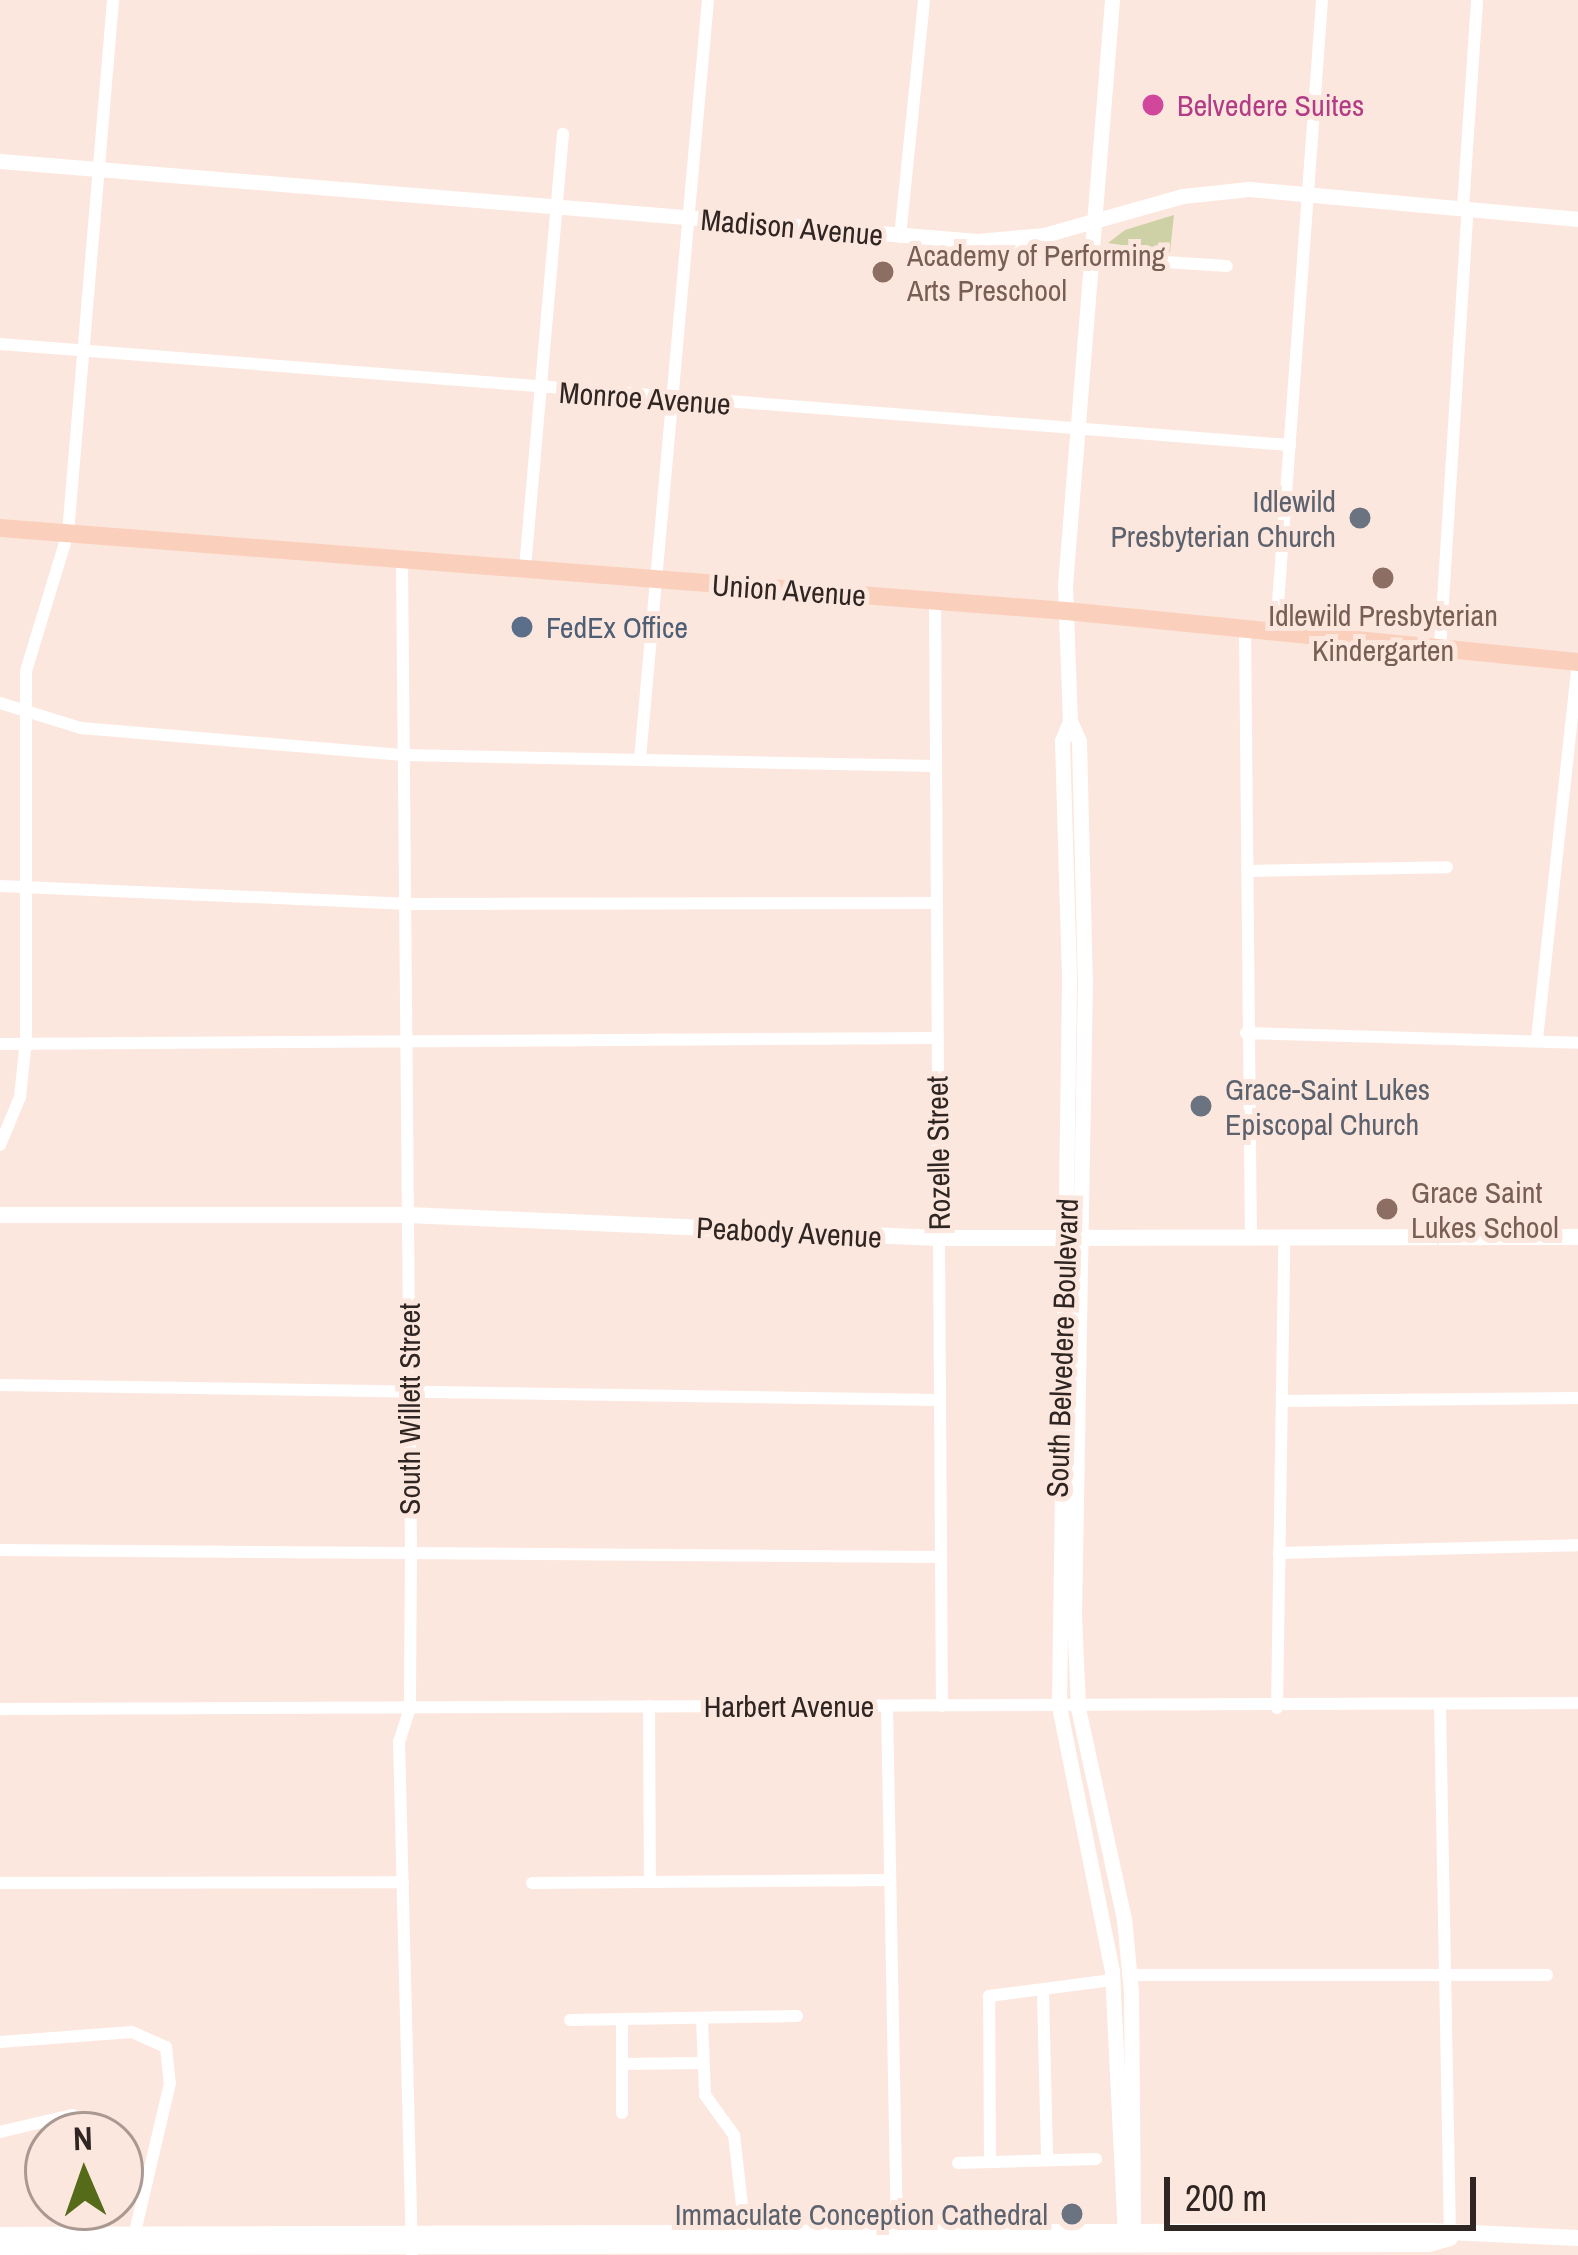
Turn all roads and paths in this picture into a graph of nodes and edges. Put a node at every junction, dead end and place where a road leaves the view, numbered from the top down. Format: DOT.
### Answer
graph roads {
  1 [pos="113,0"];
  2 [pos="708,0"];
  3 [pos="924,0"];
  4 [pos="1112,0"];
  5 [pos="1322,0"];
  6 [pos="1477,0"];
  7 [pos="563,130"];
  8 [pos="0,160"];
  9 [pos="98,169"];
  10 [pos="1308,192"];
  11 [pos="556,207"];
  12 [pos="1465,207"];
  13 [pos="688,218"];
  14 [pos="1578,219"];
  15 [pos="1093,222"];
  16 [pos="899,237"];
  17 [pos="985,241"];
  18 [pos="1090,257"];
  19 [pos="1227,266"];
  20 [pos="0,344"];
  21 [pos="84,350"];
  22 [pos="541,390"];
  23 [pos="668,401"];
  24 [pos="1076,430"];
  25 [pos="1291,445"];
  26 [pos="0,528"];
  27 [pos="68,533"];
  28 [pos="402,560"];
  29 [pos="526,568"];
  30 [pos="652,580"];
  31 [pos="935,601"];
  32 [pos="1066,611"];
  33 [pos="1245,628"];
  34 [pos="1276,631"];
  35 [pos="1440,648"];
  36 [pos="1578,662"];
  37 [pos="0,703"];
  38 [pos="24,710"];
  39 [pos="404,755"];
  40 [pos="640,759"];
  41 [pos="934,766"];
  42 [pos="1447,867"];
  43 [pos="1246,871"];
  44 [pos="0,886"];
  45 [pos="27,886"];
  46 [pos="936,903"];
  47 [pos="405,904"];
  48 [pos="1246,1033"];
  49 [pos="936,1038"];
  50 [pos="1537,1039"];
  51 [pos="26,1040"];
  52 [pos="406,1041"];
  53 [pos="1578,1043"];
  54 [pos="0,1044"];
  55 [pos="0,1145"];
  56 [pos="0,1215"];
  57 [pos="408,1215"];
  58 [pos="1578,1237"];
  59 [pos="939,1238"];
  60 [pos="1251,1238"];
  61 [pos="1074,1239"];
  62 [pos="1284,1240"];
  63 [pos="0,1384"];
  64 [pos="409,1390"];
  65 [pos="1578,1398"];
  66 [pos="938,1400"];
  67 [pos="1282,1401"];
  68 [pos="1057,1466"];
  69 [pos="1078,1466"];
  70 [pos="1578,1545"];
  71 [pos="0,1550"];
  72 [pos="411,1551"];
  73 [pos="1279,1553"];
  74 [pos="940,1557"];
  75 [pos="1578,1703"];
  76 [pos="649,1706"];
  77 [pos="887,1706"];
  78 [pos="942,1706"];
  79 [pos="1059,1706"];
  80 [pos="1440,1706"];
  81 [pos="410,1708"];
  82 [pos="1078,1708"];
  83 [pos="1276,1708"];
  84 [pos="0,1709"];
  85 [pos="890,1880"];
  86 [pos="650,1881"];
  87 [pos="403,1882"];
  88 [pos="0,1883"];
  89 [pos="532,1883"];
  90 [pos="1547,1975"];
  91 [pos="1120,1976"];
  92 [pos="1444,1976"];
  93 [pos="1042,1992"];
  94 [pos="797,2016"];
  95 [pos="702,2019"];
  96 [pos="570,2020"];
  97 [pos="622,2020"];
  98 [pos="0,2042"];
  99 [pos="702,2063"];
  100 [pos="622,2064"];
  101 [pos="622,2113"];
  102 [pos="1096,2159"];
  103 [pos="1047,2160"];
  104 [pos="990,2162"];
  105 [pos="958,2163"];
  106 [pos="0,2235"];
  107 [pos="1130,2236"];
  108 [pos="1450,2237"];
  109 [pos="1578,2238"];
  110 [pos="133,2240"];
  111 [pos="897,2240"];
  112 [pos="746,2241"];
  113 [pos="983,2245"];
  114 [pos="412,2246"];
  115 [pos="686,2246"];
  116 [pos="0,2247"];
  1 -- 9 [label="street"];
  2 -- 13 [label="street"];
  3 -- 16 [label="street"];
  4 -- 15 [label="street, South Belvedere Boulevard"];
  5 -- 10 [label="street"];
  6 -- 12 [label="street"];
  7 -- 11 [label="street"];
  8 -- 9 [label="street, Madison Avenue"];
  9 -- 11 [label="street, Madison Avenue"];
  9 -- 21 [label="street"];
  10 -- 12 [label="street, Madison Avenue"];
  10 -- 15 [label="street, Madison Avenue"];
  10 -- 25 [label="street"];
  11 -- 13 [label="street, Madison Avenue"];
  11 -- 22 [label="street"];
  12 -- 14 [label="street, Madison Avenue"];
  12 -- 35 [label="street"];
  13 -- 16 [label="street, Madison Avenue"];
  13 -- 23 [label="street"];
  15 -- 17 [label="street, Madison Avenue"];
  15 -- 18 [label="street, South Belvedere Boulevard"];
  16 -- 17 [label="street, Madison Avenue"];
  17 -- 18 [label="street"];
  18 -- 19 [label="street"];
  18 -- 24 [label="street, South Belvedere Boulevard"];
  20 -- 21 [label="street, Monroe Avenue"];
  21 -- 22 [label="street, Monroe Avenue"];
  21 -- 27 [label="street"];
  22 -- 23 [label="street, Monroe Avenue"];
  22 -- 29 [label="street"];
  23 -- 24 [label="street, Monroe Avenue"];
  23 -- 30 [label="street"];
  24 -- 25 [label="street, Monroe Avenue"];
  24 -- 32 [label="street, South Belvedere Boulevard"];
  25 -- 34 [label="street"];
  26 -- 27 [label="main road, Union Avenue"];
  27 -- 28 [label="main road, Union Avenue"];
  27 -- 38 [label="street"];
  28 -- 29 [label="main road, Union Avenue"];
  28 -- 39 [label="street, South Willett Street"];
  29 -- 30 [label="main road, Union Avenue"];
  30 -- 31 [label="main road, Union Avenue"];
  30 -- 40 [label="street"];
  31 -- 32 [label="main road, Union Avenue"];
  31 -- 41 [label="street, Rozelle Street"];
  32 -- 33 [label="main road, Union Avenue"];
  32 -- 61 [label="street, South Belvedere Boulevard"];
  33 -- 34 [label="main road, Union Avenue"];
  33 -- 43 [label="street"];
  34 -- 35 [label="main road, Union Avenue"];
  35 -- 36 [label="main road, Union Avenue"];
  36 -- 50 [label="street"];
  37 -- 38 [label="street"];
  38 -- 39 [label="street"];
  38 -- 45 [label="street"];
  39 -- 40 [label="street"];
  39 -- 47 [label="street, South Willett Street"];
  40 -- 41 [label="street"];
  41 -- 46 [label="street, Rozelle Street"];
  42 -- 43 [label="street"];
  43 -- 48 [label="street"];
  44 -- 45 [label="street"];
  45 -- 47 [label="street"];
  45 -- 51 [label="street"];
  46 -- 47 [label="street"];
  46 -- 49 [label="street, Rozelle Street"];
  47 -- 52 [label="street, South Willett Street"];
  48 -- 50 [label="street"];
  48 -- 60 [label="street"];
  49 -- 52 [label="street"];
  49 -- 59 [label="street, Rozelle Street"];
  50 -- 53 [label="street"];
  51 -- 52 [label="street"];
  51 -- 54 [label="street"];
  51 -- 55 [label="street"];
  52 -- 57 [label="street, South Willett Street"];
  56 -- 57 [label="main road, Peabody Avenue"];
  57 -- 59 [label="main road, Peabody Avenue"];
  57 -- 64 [label="street, South Willett Street"];
  58 -- 62 [label="main road, Peabody Avenue"];
  59 -- 61 [label="main road, Peabody Avenue"];
  59 -- 66 [label="street, Rozelle Street"];
  60 -- 61 [label="main road, Peabody Avenue"];
  60 -- 62 [label="main road, Peabody Avenue"];
  61 -- 68 [label="street, South Belvedere Boulevard"];
  61 -- 69 [label="street, South Belvedere Boulevard"];
  62 -- 67 [label="street"];
  63 -- 64 [label="street"];
  64 -- 66 [label="street"];
  64 -- 72 [label="street, South Willett Street"];
  65 -- 67 [label="street"];
  66 -- 74 [label="street, Rozelle Street"];
  67 -- 73 [label="street"];
  68 -- 69 [label="street"];
  68 -- 79 [label="street, South Belvedere Boulevard"];
  69 -- 82 [label="street, South Belvedere Boulevard"];
  70 -- 73 [label="street"];
  71 -- 72 [label="street"];
  72 -- 74 [label="street"];
  72 -- 81 [label="street, South Willett Street"];
  73 -- 83 [label="street"];
  74 -- 78 [label="street, Rozelle Street"];
  75 -- 80 [label="street, Harbert Avenue"];
  76 -- 77 [label="street, Harbert Avenue"];
  76 -- 81 [label="street, Harbert Avenue"];
  76 -- 86 [label="street"];
  77 -- 78 [label="street, Harbert Avenue"];
  77 -- 85 [label="street"];
  78 -- 79 [label="street, Harbert Avenue"];
  79 -- 82 [label="street, Harbert Avenue"];
  79 -- 91 [label="street, South Belvedere Boulevard"];
  80 -- 83 [label="street, Harbert Avenue"];
  80 -- 92 [label="street"];
  81 -- 84 [label="street, Harbert Avenue"];
  81 -- 87 [label="street, South Willett Street"];
  82 -- 83 [label="street, Harbert Avenue"];
  82 -- 91 [label="street, South Belvedere Boulevard"];
  85 -- 86 [label="street"];
  85 -- 111 [label="street"];
  86 -- 89 [label="street"];
  87 -- 88 [label="street"];
  87 -- 114 [label="street, South Willett Street"];
  90 -- 92 [label="street"];
  91 -- 92 [label="street"];
  91 -- 93 [label="street"];
  91 -- 107 [label="street, South Belvedere Boulevard"];
  92 -- 108 [label="street"];
  93 -- 103 [label="street"];
  93 -- 104 [label="street"];
  94 -- 95 [label="street"];
  95 -- 97 [label="street"];
  95 -- 99 [label="street"];
  96 -- 97 [label="street"];
  97 -- 100 [label="street"];
  98 -- 110 [label="street"];
  99 -- 100 [label="street"];
  99 -- 112 [label="street"];
  100 -- 101 [label="street"];
  102 -- 103 [label="street"];
  103 -- 104 [label="street"];
  104 -- 105 [label="street"];
  106 -- 110 [label="main road"];
  107 -- 108 [label="main road"];
  107 -- 113 [label="main road"];
  108 -- 109 [label="main road"];
  110 -- 114 [label="main road"];
  110 -- 116 [label="main road"];
  111 -- 112 [label="main road"];
  111 -- 113 [label="main road"];
  112 -- 115 [label="main road"];
  114 -- 115 [label="main road"];
}
